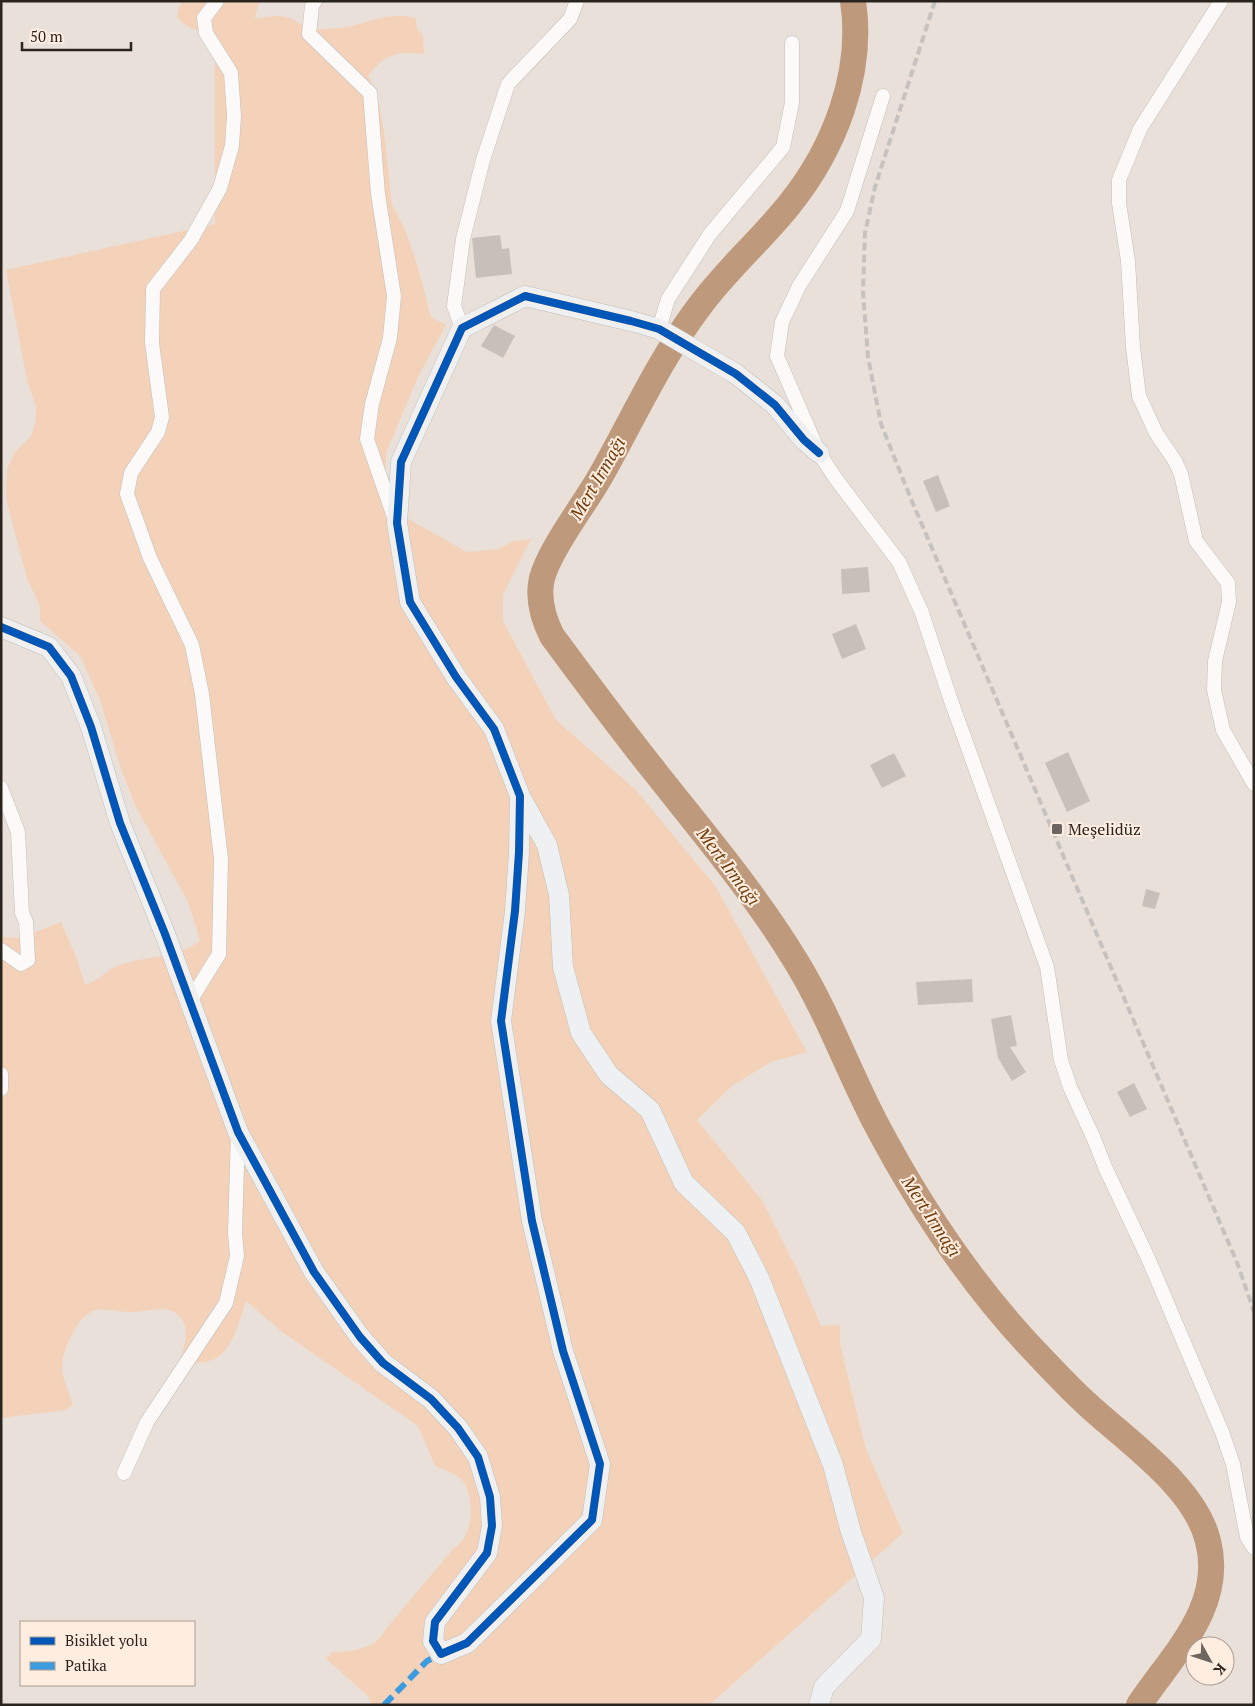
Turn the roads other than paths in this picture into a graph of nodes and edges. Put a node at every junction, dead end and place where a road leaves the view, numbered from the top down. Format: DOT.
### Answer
graph roads {
  1 [pos="217,1"];
  2 [pos="315,1"];
  3 [pos="577,1"];
  4 [pos="1221,1"];
  5 [pos="792,43"];
  6 [pos="883,96"];
  7 [pos="462,328"];
  8 [pos="659,330"];
  9 [pos="819,453"];
  10 [pos="397,524"];
  11 [pos="3,633"];
  12 [pos="1254,784"];
  13 [pos="1,788"];
  14 [pos="520,796"];
  15 [pos="1,950"];
  16 [pos="190,1001"];
  17 [pos="1,1074"];
  18 [pos="1,1089"];
  19 [pos="238,1132"];
  20 [pos="124,1473"];
  21 [pos="1254,1548"];
  22 [pos="819,1705"];
  1 -- 16 [label="street"];
  2 -- 10 [label="street"];
  3 -- 7 [label="street"];
  4 -- 12 [label="street"];
  5 -- 8 [label="street"];
  6 -- 9 [label="street"];
  7 -- 8 [label="street"];
  7 -- 10 [label="street"];
  8 -- 9 [label="street"];
  9 -- 21 [label="street"];
  10 -- 14 [label="street"];
  11 -- 16 [label="street"];
  13 -- 15 [label="street"];
  14 -- 19 [label="street"];
  14 -- 22 [label="street"];
  16 -- 19 [label="street"];
  17 -- 18 [label="street"];
  19 -- 20 [label="street"];
}
